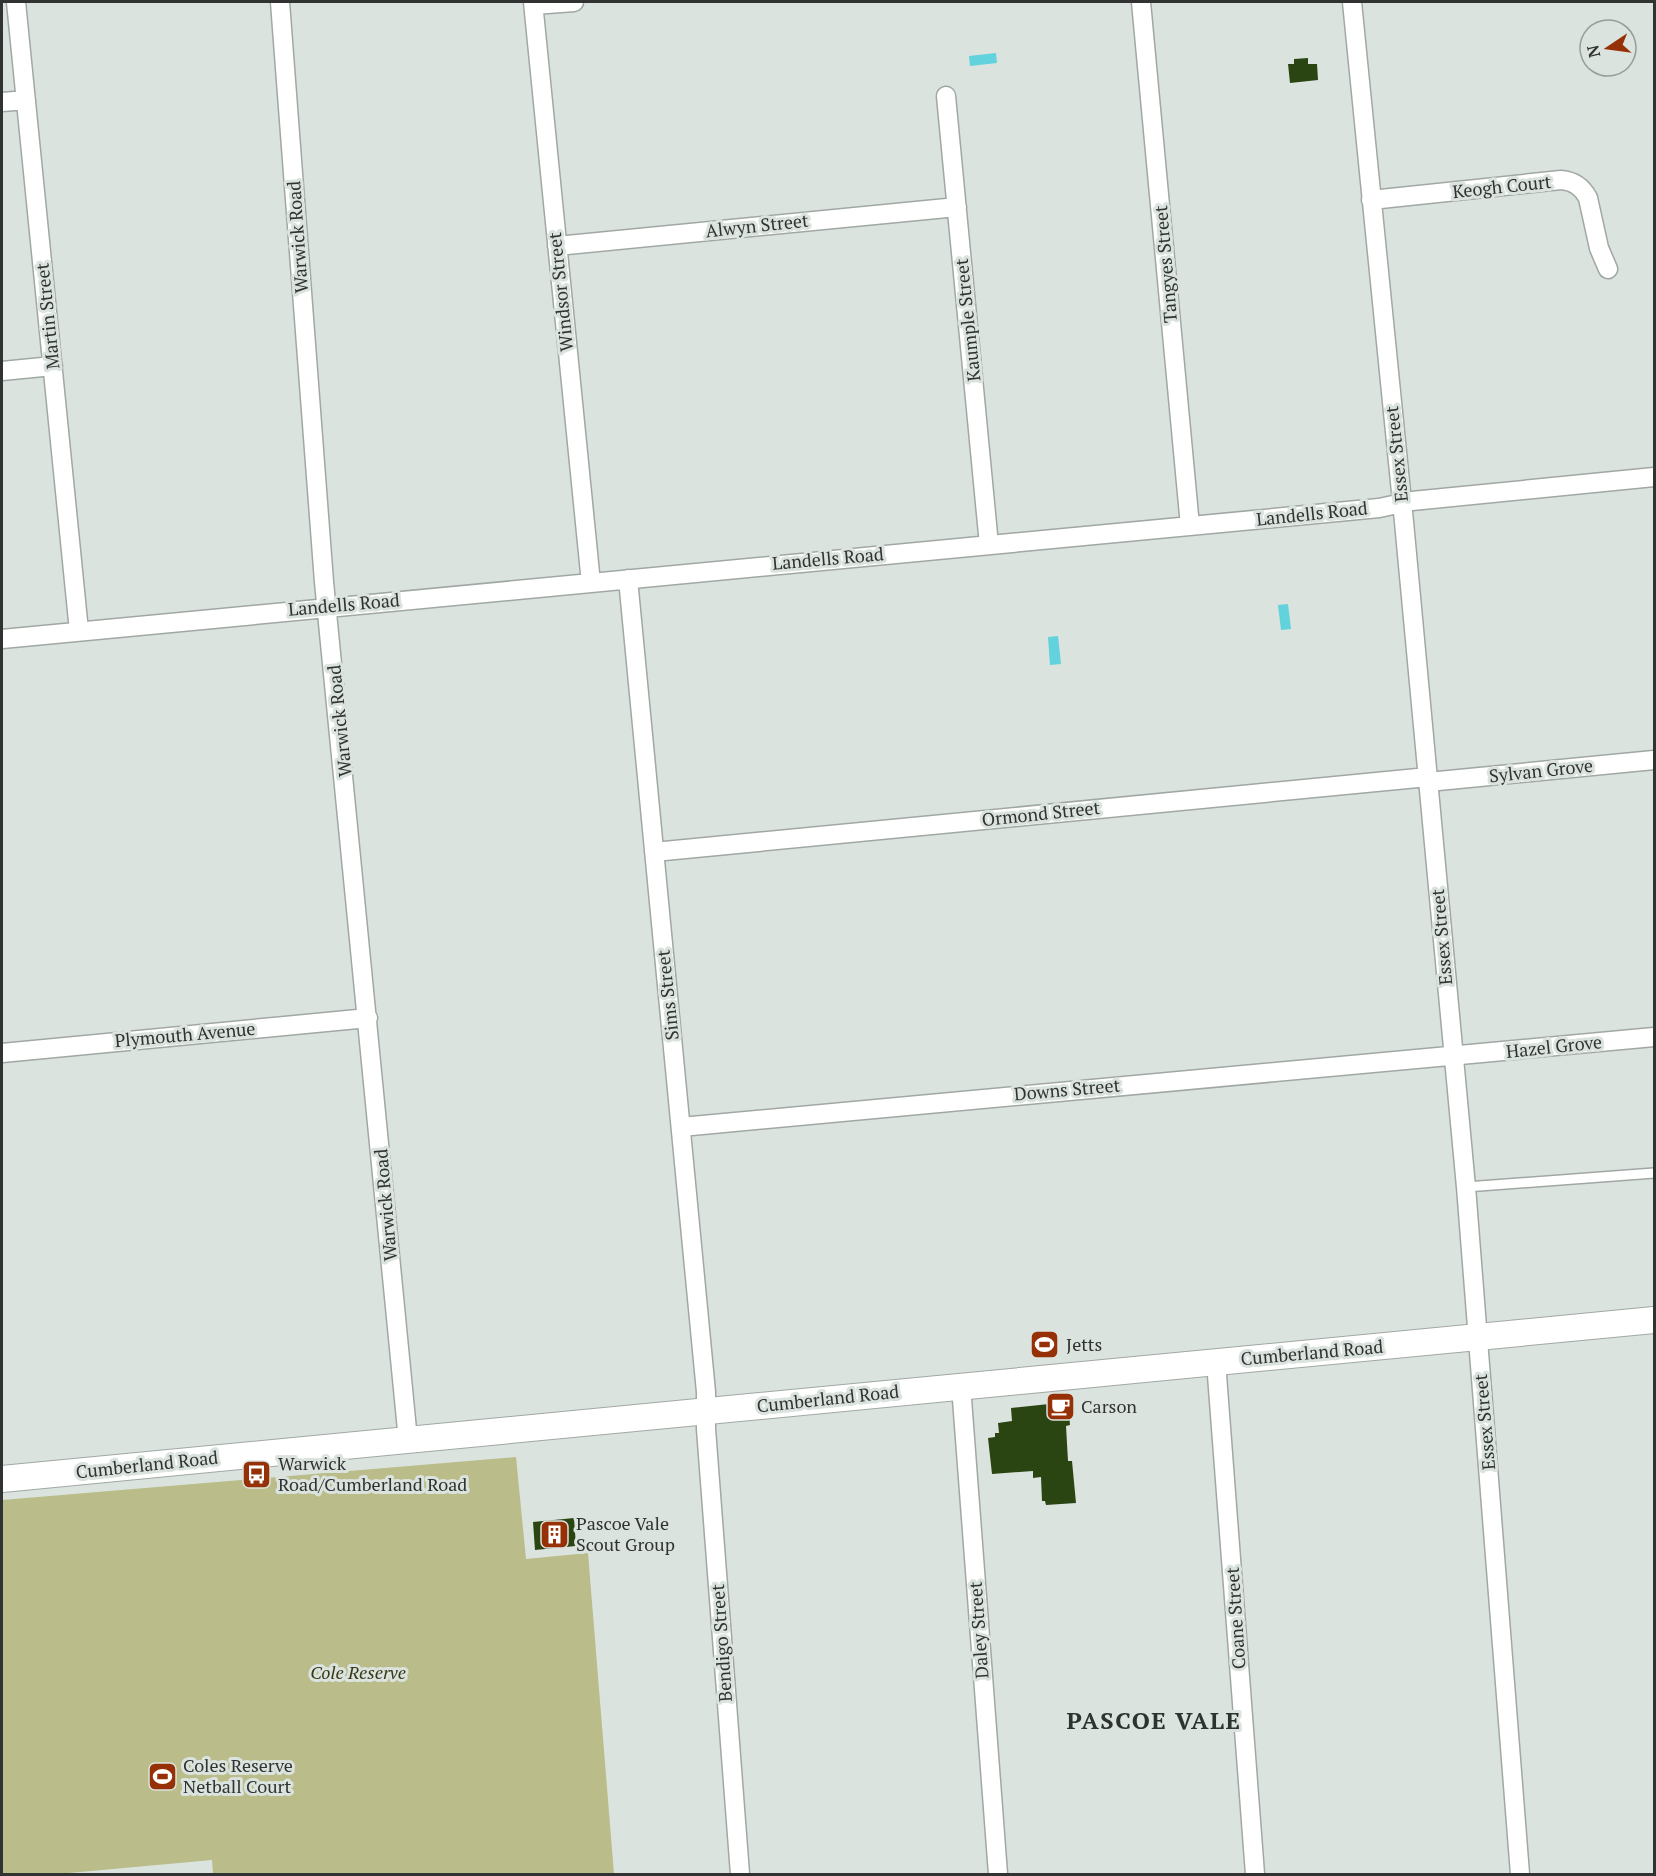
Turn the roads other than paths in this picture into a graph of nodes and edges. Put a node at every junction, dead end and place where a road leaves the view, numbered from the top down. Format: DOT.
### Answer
graph roads {
  1 [pos="16,2"];
  2 [pos="280,2"];
  3 [pos="574,2"];
  4 [pos="1141,2"];
  5 [pos="1352,2"];
  6 [pos="533,4"];
  7 [pos="946,96"];
  8 [pos="26,100"];
  9 [pos="2,102"];
  10 [pos="1371,200"];
  11 [pos="957,207"];
  12 [pos="556,246"];
  13 [pos="1608,269"];
  14 [pos="53,366"];
  15 [pos="2,371"];
  16 [pos="1654,477"];
  17 [pos="1402,504"];
  18 [pos="1190,526"];
  19 [pos="989,545"];
  20 [pos="628,579"];
  21 [pos="591,583"];
  22 [pos="328,607"];
  23 [pos="79,631"];
  24 [pos="2,639"];
  25 [pos="1654,760"];
  26 [pos="1428,779"];
  27 [pos="654,852"];
  28 [pos="368,1018"];
  29 [pos="1654,1037"];
  30 [pos="2,1053"];
  31 [pos="1453,1055"];
  32 [pos="681,1127"];
  33 [pos="1654,1173"];
  34 [pos="1466,1187"];
  35 [pos="1654,1320"];
  36 [pos="1478,1337"];
  37 [pos="1216,1362"];
  38 [pos="961,1386"];
  39 [pos="706,1411"];
  40 [pos="408,1440"];
  41 [pos="2,1479"];
  42 [pos="740,1875"];
  43 [pos="998,1875"];
  44 [pos="1255,1875"];
  45 [pos="1520,1875"];
  1 -- 8 [label="street, Martin Street"];
  2 -- 22 [label="street, Warwick Road"];
  3 -- 6 [label="street"];
  4 -- 18 [label="street, Tangyes Street"];
  5 -- 10 [label="street, Essex Street"];
  6 -- 12 [label="street, Windsor Street"];
  7 -- 11 [label="street, Kaumple Street"];
  8 -- 9 [label="street"];
  8 -- 14 [label="street, Martin Street"];
  10 -- 13 [label="street, Keogh Court"];
  10 -- 17 [label="street, Essex Street"];
  11 -- 12 [label="street, Alwyn Street"];
  11 -- 19 [label="street, Kaumple Street"];
  12 -- 21 [label="street, Windsor Street"];
  14 -- 15 [label="street"];
  14 -- 23 [label="street, Martin Street"];
  16 -- 17 [label="street, Landells Road"];
  17 -- 18 [label="street, Landells Road"];
  17 -- 26 [label="street, Essex Street"];
  18 -- 19 [label="street, Landells Road"];
  19 -- 20 [label="street, Landells Road"];
  20 -- 21 [label="street, Landells Road"];
  20 -- 27 [label="street, Sims Street"];
  21 -- 22 [label="street, Landells Road"];
  22 -- 23 [label="street, Landells Road"];
  22 -- 28 [label="street, Warwick Road"];
  23 -- 24 [label="street, Landells Road"];
  25 -- 26 [label="street, Sylvan Grove"];
  26 -- 27 [label="street, Ormond Street"];
  26 -- 31 [label="street, Essex Street"];
  27 -- 32 [label="street, Sims Street"];
  28 -- 30 [label="street, Plymouth Avenue"];
  28 -- 40 [label="street, Warwick Road"];
  29 -- 31 [label="street, Hazel Grove"];
  31 -- 32 [label="street, Downs Street"];
  31 -- 34 [label="street, Essex Street"];
  32 -- 39 [label="street, Sims Street"];
  33 -- 34 [label="lane"];
  34 -- 36 [label="street, Essex Street"];
  35 -- 36 [label="main road, Cumberland Road"];
  36 -- 37 [label="main road, Cumberland Road"];
  36 -- 45 [label="street, Essex Street"];
  37 -- 38 [label="main road, Cumberland Road"];
  37 -- 44 [label="street, Coane Street"];
  38 -- 39 [label="main road, Cumberland Road"];
  38 -- 43 [label="street, Daley Street"];
  39 -- 40 [label="main road, Cumberland Road"];
  39 -- 42 [label="street, Bendigo Street"];
  40 -- 41 [label="main road, Cumberland Road"];
}
